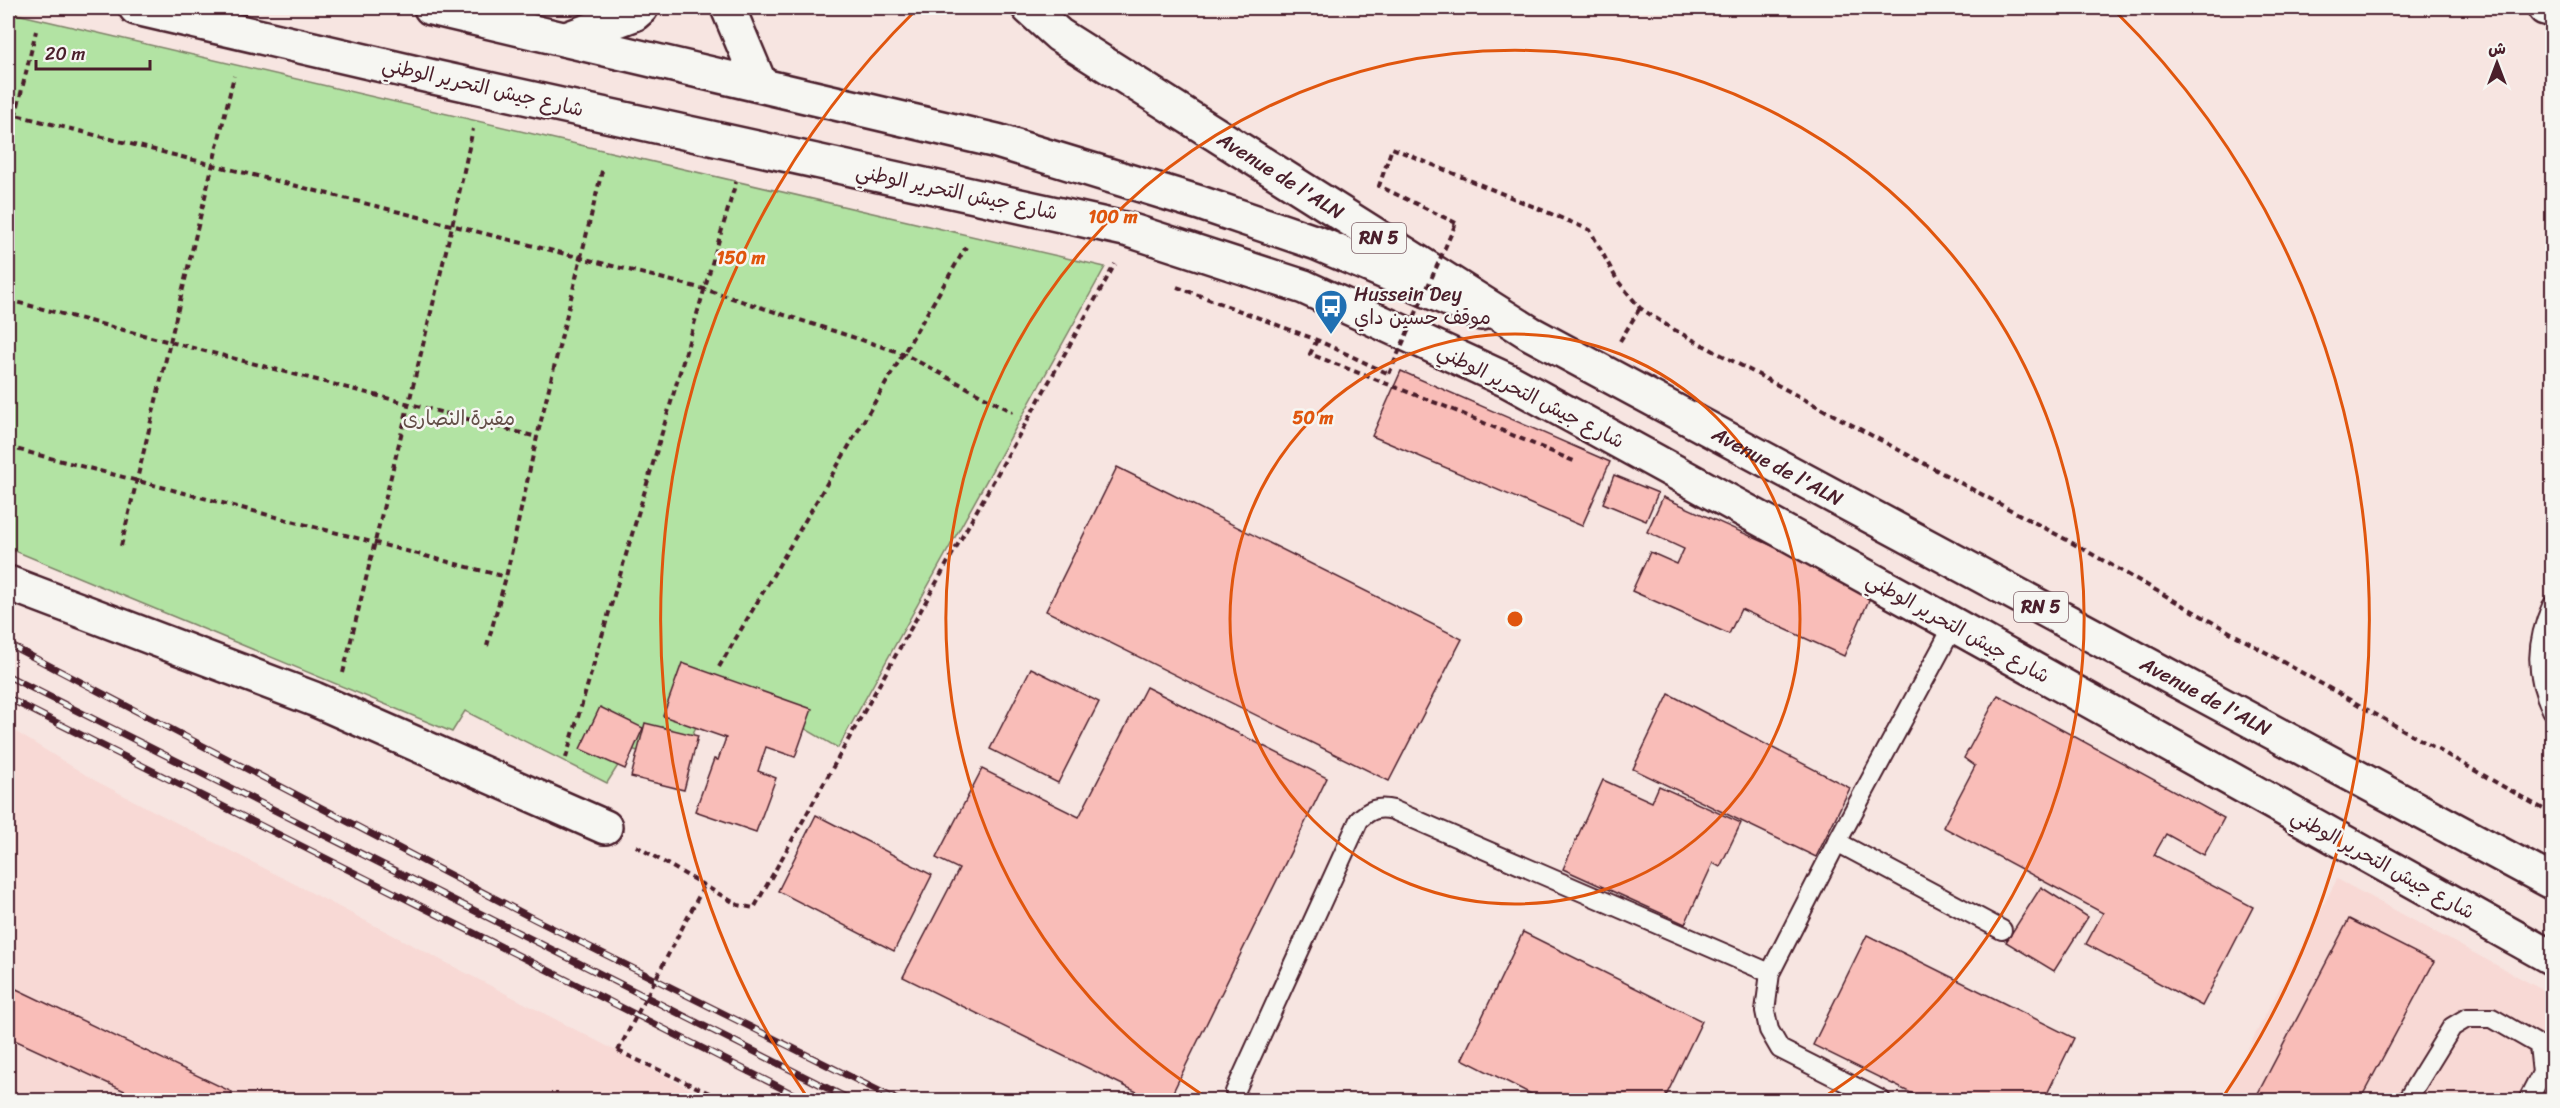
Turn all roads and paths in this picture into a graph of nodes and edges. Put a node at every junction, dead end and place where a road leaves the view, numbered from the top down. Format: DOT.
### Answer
graph roads {
  1 [pos="136,8"];
  2 [pos="431,8"];
  3 [pos="641,8"];
  4 [pos="728,8"];
  5 [pos="1029,8"];
  6 [pos="2544,8"];
  7 [pos="2553,10"];
  8 [pos="36,32"];
  9 [pos="569,38"];
  10 [pos="234,76"];
  11 [pos="760,84"];
  12 [pos="8,113"];
  13 [pos="15,115"];
  14 [pos="472,129"];
  15 [pos="8,147"];
  16 [pos="213,165"];
  17 [pos="603,167"];
  18 [pos="736,182"];
  19 [pos="452,226"];
  20 [pos="966,247"];
  21 [pos="581,258"];
  22 [pos="1126,268"];
  23 [pos="1171,285"];
  24 [pos="704,289"];
  25 [pos="8,300"];
  26 [pos="1530,333"];
  27 [pos="170,341"];
  28 [pos="902,353"];
  29 [pos="409,403"];
  30 [pos="1012,412"];
  31 [pos="537,437"];
  32 [pos="8,447"];
  33 [pos="136,481"];
  34 [pos="375,544"];
  35 [pos="121,546"];
  36 [pos="506,577"];
  37 [pos="8,582"];
  38 [pos="2553,606"];
  39 [pos="1954,625"];
  40 [pos="487,646"];
  41 [pos="719,667"];
  42 [pos="343,673"];
  43 [pos="2553,710"];
  44 [pos="566,758"];
  45 [pos="2553,814"];
  46 [pos="605,827"];
  47 [pos="1837,842"];
  48 [pos="2553,882"];
  49 [pos="704,886"];
  50 [pos="2002,930"];
  51 [pos="2553,958"];
  52 [pos="1770,973"];
  53 [pos="1235,1092"];
  54 [pos="724,1101"];
  55 [pos="1881,1101"];
  56 [pos="2407,1101"];
  57 [pos="2528,1101"];
  1 -- 39 [label="main road, شارع جيش التحرير الوطني"];
  2 -- 9 [label="main road"];
  3 -- 9 [label="main road"];
  4 -- 11 [label="main road"];
  5 -- 26 [label="main road, Avenue de l'ALN / RN 5"];
  6 -- 7 [label="main road"];
  8 -- 13 [label="path"];
  9 -- 11 [label="main road"];
  10 -- 16 [label="path"];
  11 -- 26 [label="main road"];
  12 -- 13 [label="path"];
  13 -- 15 [label="path"];
  13 -- 16 [label="path"];
  14 -- 19 [label="path"];
  16 -- 19 [label="path"];
  16 -- 27 [label="path"];
  17 -- 21 [label="path"];
  18 -- 24 [label="path"];
  19 -- 21 [label="path"];
  19 -- 29 [label="path"];
  20 -- 28 [label="path"];
  21 -- 24 [label="path"];
  21 -- 31 [label="path"];
  22 -- 49 [label="path"];
  23 -- 45 [label="path, bridge"];
  24 -- 28 [label="path"];
  24 -- 44 [label="path"];
  25 -- 27 [label="path"];
  26 -- 48 [label="main road, Avenue de l'ALN / RN 5"];
  27 -- 29 [label="path"];
  27 -- 33 [label="path"];
  28 -- 30 [label="path"];
  28 -- 41 [label="path"];
  29 -- 31 [label="path"];
  29 -- 34 [label="path"];
  31 -- 36 [label="path"];
  32 -- 33 [label="path"];
  33 -- 34 [label="path"];
  33 -- 35 [label="path"];
  34 -- 36 [label="path"];
  34 -- 42 [label="path"];
  36 -- 40 [label="path"];
  37 -- 46 [label="main road"];
  38 -- 43 [label="lane"];
  39 -- 47 [label="lane"];
  39 -- 51 [label="main road, شارع جيش التحرير الوطني"];
  46 -- 49 [label="path"];
  47 -- 50 [label="lane"];
  47 -- 52 [label="lane"];
  49 -- 54 [label="path, bridge"];
  52 -- 53 [label="lane"];
  52 -- 55 [label="lane"];
  56 -- 57 [label="lane"];
}
